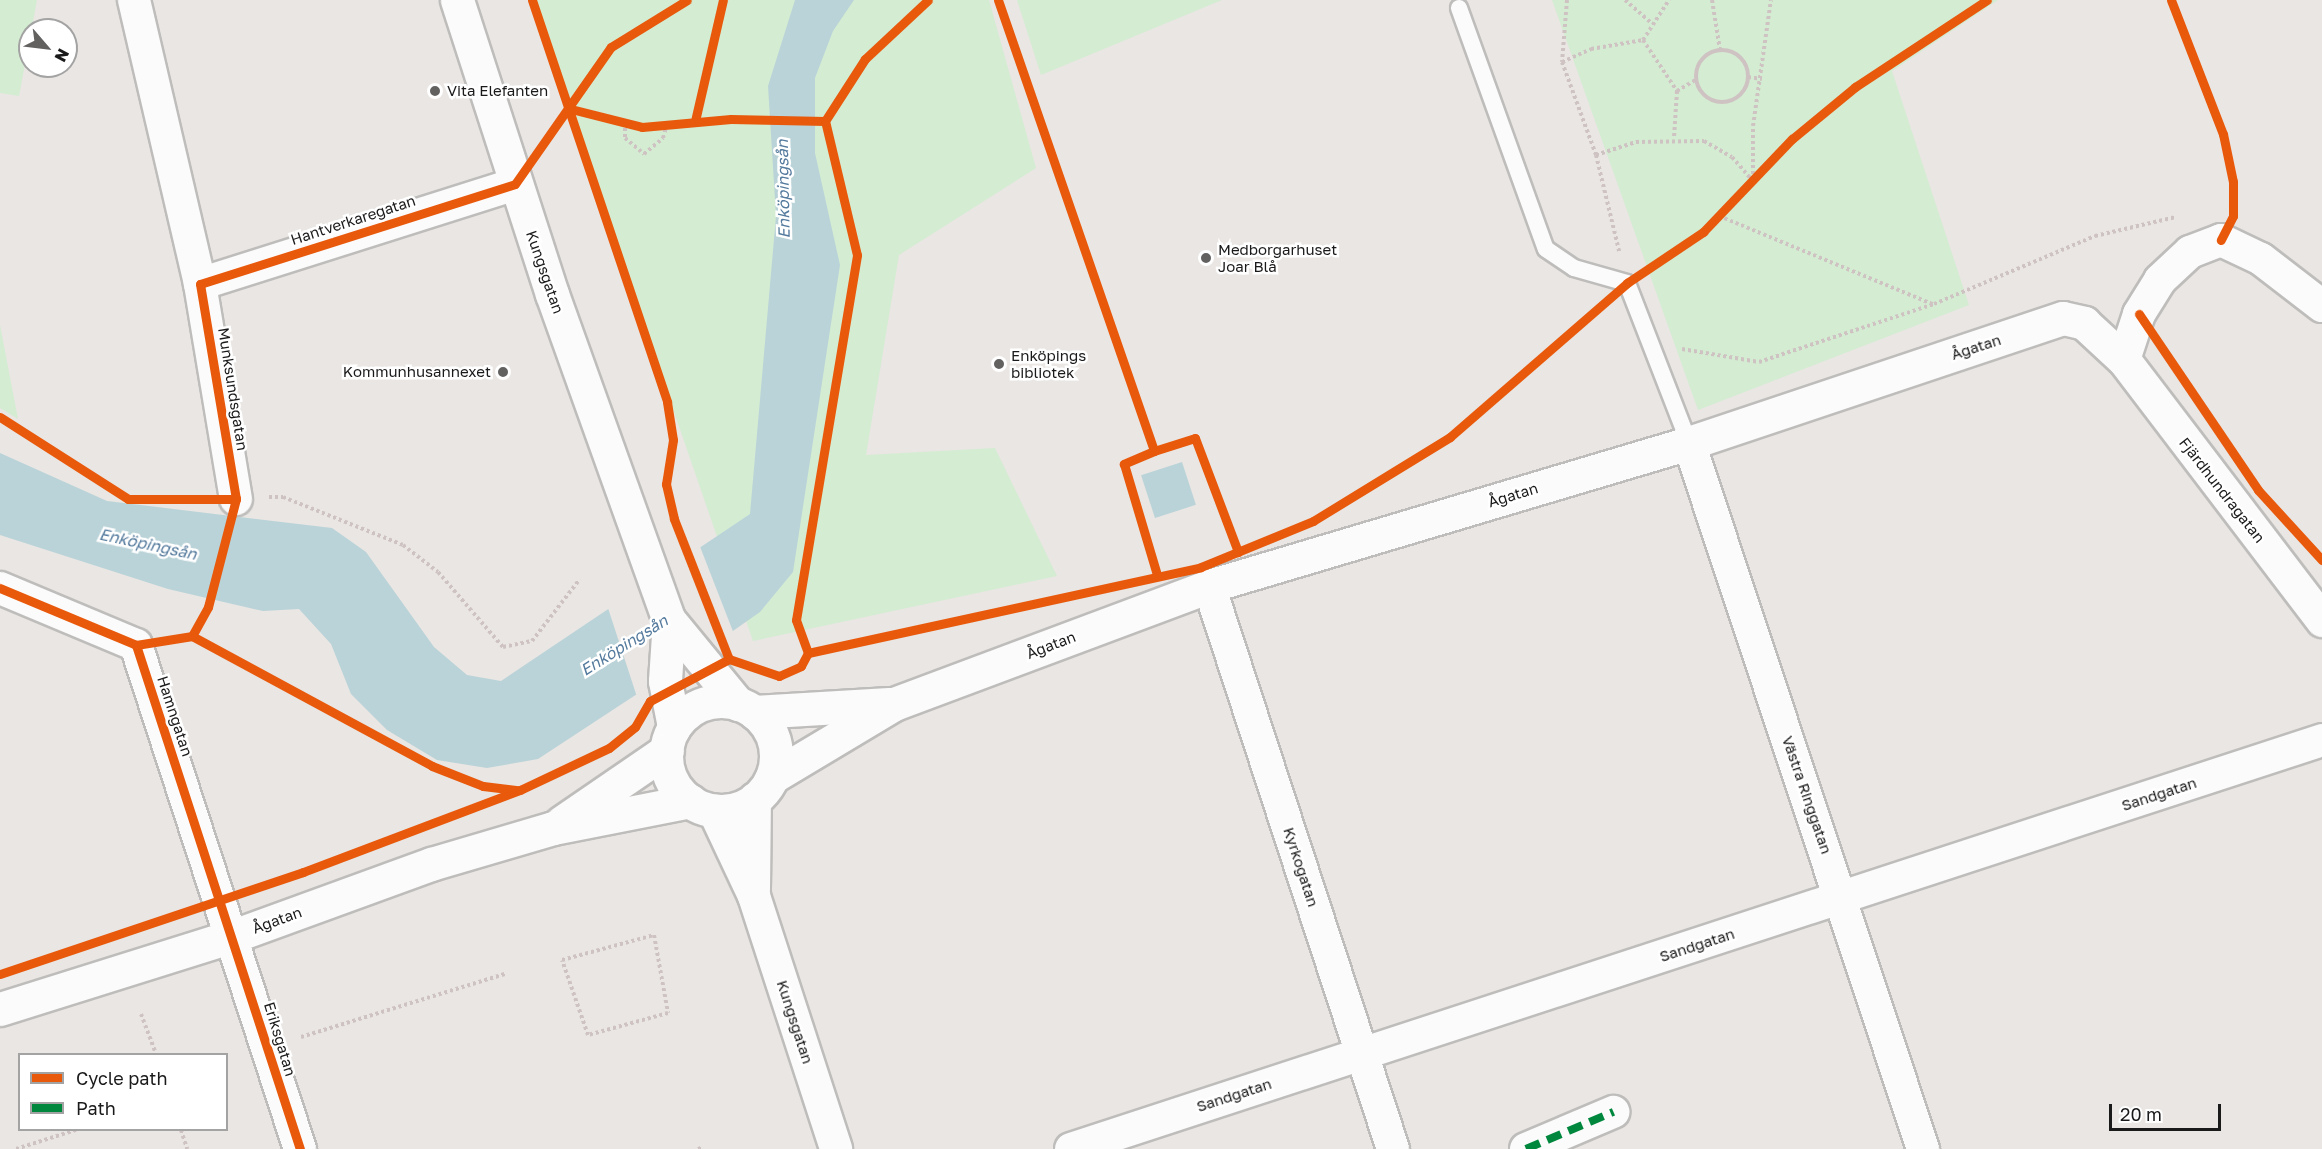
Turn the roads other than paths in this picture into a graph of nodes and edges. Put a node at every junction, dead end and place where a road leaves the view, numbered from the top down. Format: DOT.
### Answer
graph roads {
  1 [pos="134,0"];
  2 [pos="457,0"];
  3 [pos="1459,8"];
  4 [pos="515,184"];
  5 [pos="200,284"];
  6 [pos="2322,306"];
  7 [pos="2124,360"];
  8 [pos="1689,443"];
  9 [pos="236,499"];
  10 [pos="1209,586"];
  11 [pos="0,588"];
  12 [pos="669,620"];
  13 [pos="2322,620"];
  14 [pos="894,704"];
  15 [pos="746,708"];
  16 [pos="671,739"];
  17 [pos="2322,740"];
  18 [pos="763,788"];
  19 [pos="702,806"];
  20 [pos="553,828"];
  21 [pos="754,896"];
  22 [pos="1842,899"];
  23 [pos="233,936"];
  24 [pos="0,1009"];
  25 [pos="1362,1053"];
  26 [pos="1613,1112"];
  27 [pos="300,1149"];
  28 [pos="836,1149"];
  29 [pos="1071,1149"];
  30 [pos="1393,1149"];
  31 [pos="1526,1149"];
  32 [pos="1923,1149"];
  1 -- 5 [label="street, Munksundsgatan"];
  2 -- 4 [label="street, Kungsgatan"];
  3 -- 8 [label="lane"];
  4 -- 5 [label="street, Hantverkaregatan"];
  4 -- 12 [label="street, Kungsgatan"];
  5 -- 9 [label="street, Munksundsgatan"];
  6 -- 7 [label="street"];
  7 -- 8 [label="street, Ågatan"];
  7 -- 13 [label="street, Fjärdhundragatan"];
  8 -- 10 [label="street, Ågatan"];
  8 -- 22 [label="street, Västra Ringgatan"];
  10 -- 14 [label="street, Ågatan"];
  10 -- 25 [label="street, Kyrkogatan"];
  11 -- 23 [label="street, Hamngatan"];
  12 -- 15 [label="street"];
  12 -- 16 [label="street"];
  14 -- 15 [label="street, Ågatan"];
  14 -- 18 [label="street, Ågatan"];
  15 -- 16 [label="street, Ågatan"];
  15 -- 18 [label="street"];
  16 -- 19 [label="street"];
  16 -- 20 [label="street, Ågatan"];
  17 -- 22 [label="street, Sandgatan"];
  18 -- 19 [label="street, Ågatan"];
  18 -- 21 [label="street, Kungsgatan"];
  19 -- 20 [label="street, Ågatan"];
  19 -- 21 [label="street, Kungsgatan"];
  20 -- 23 [label="street, Ågatan"];
  21 -- 28 [label="street, Kungsgatan"];
  22 -- 25 [label="street, Sandgatan"];
  22 -- 32 [label="street, Västra Ringgatan"];
  23 -- 24 [label="street, Ågatan"];
  23 -- 27 [label="street, Eriksgatan"];
  25 -- 29 [label="street, Sandgatan"];
  25 -- 30 [label="street, Kyrkogatan"];
  26 -- 31 [label="street"];
}
